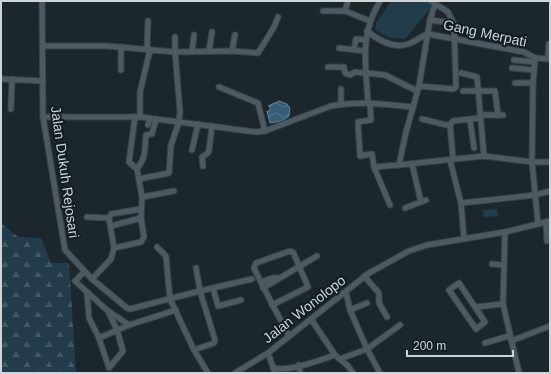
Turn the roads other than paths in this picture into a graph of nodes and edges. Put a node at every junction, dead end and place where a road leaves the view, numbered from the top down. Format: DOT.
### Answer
graph roads {
  1 [pos="42,1"];
  2 [pos="348,1"];
  3 [pos="380,1"];
  4 [pos="433,3"];
  5 [pos="323,11"];
  6 [pos="345,11"];
  7 [pos="278,17"];
  8 [pos="430,20"];
  9 [pos="148,21"];
  10 [pos="370,21"];
  11 [pos="445,22"];
  12 [pos="366,31"];
  13 [pos="212,32"];
  14 [pos="428,34"];
  15 [pos="235,35"];
  16 [pos="194,36"];
  17 [pos="175,37"];
  18 [pos="455,38"];
  19 [pos="366,40"];
  20 [pos="549,44"];
  21 [pos="42,46"];
  22 [pos="121,47"];
  23 [pos="339,48"];
  24 [pos="149,50"];
  25 [pos="354,50"];
  26 [pos="192,51"];
  27 [pos="210,51"];
  28 [pos="232,51"];
  29 [pos="365,51"];
  30 [pos="175,52"];
  31 [pos="549,59"];
  32 [pos="514,60"];
  33 [pos="535,60"];
  34 [pos="328,67"];
  35 [pos="512,68"];
  36 [pos="121,70"];
  37 [pos="534,70"];
  38 [pos="366,72"];
  39 [pos="461,73"];
  40 [pos="1,79"];
  41 [pos="12,79"];
  42 [pos="43,81"];
  43 [pos="515,83"];
  44 [pos="533,83"];
  45 [pos="219,87"];
  46 [pos="341,89"];
  47 [pos="418,89"];
  48 [pos="478,90"];
  49 [pos="463,91"];
  50 [pos="369,103"];
  51 [pos="342,104"];
  52 [pos="413,107"];
  53 [pos="11,109"];
  54 [pos="43,117"];
  55 [pos="138,117"];
  56 [pos="480,117"];
  57 [pos="153,118"];
  58 [pos="422,119"];
  59 [pos="470,120"];
  60 [pos="179,122"];
  61 [pos="198,124"];
  62 [pos="148,125"];
  63 [pos="450,125"];
  64 [pos="212,126"];
  65 [pos="264,131"];
  66 [pos="474,148"];
  67 [pos="192,150"];
  68 [pos="484,156"];
  69 [pos="452,160"];
  70 [pos="532,162"];
  71 [pos="550,162"];
  72 [pos="412,164"];
  73 [pos="400,165"];
  74 [pos="203,166"];
  75 [pos="374,167"];
  76 [pos="137,169"];
  77 [pos="139,178"];
  78 [pos="174,191"];
  79 [pos="550,191"];
  80 [pos="535,195"];
  81 [pos="142,197"];
  82 [pos="461,203"];
  83 [pos="390,204"];
  84 [pos="405,208"];
  85 [pos="141,209"];
  86 [pos="87,217"];
  87 [pos="109,218"];
  88 [pos="141,218"];
  89 [pos="548,221"];
  90 [pos="538,224"];
  91 [pos="111,226"];
  92 [pos="505,232"];
  93 [pos="464,238"];
  94 [pos="547,241"];
  95 [pos="157,247"];
  96 [pos="114,248"];
  97 [pos="317,256"];
  98 [pos="492,264"];
  99 [pos="503,265"];
  100 [pos="300,266"];
  101 [pos="196,268"];
  102 [pos="82,274"];
  103 [pos="364,276"];
  104 [pos="278,278"];
  105 [pos="92,279"];
  106 [pos="252,279"];
  107 [pos="261,282"];
  108 [pos="213,288"];
  109 [pos="263,288"];
  110 [pos="200,291"];
  111 [pos="87,292"];
  112 [pos="346,292"];
  113 [pos="170,299"];
  114 [pos="241,300"];
  115 [pos="367,303"];
  116 [pos="503,304"];
  117 [pos="272,305"];
  118 [pos="476,307"];
  119 [pos="176,310"];
  120 [pos="350,310"];
  121 [pos="108,311"];
  122 [pos="387,317"];
  123 [pos="311,320"];
  124 [pos="129,325"];
  125 [pos="400,325"];
  126 [pos="550,326"];
  127 [pos="117,330"];
  128 [pos="289,336"];
  129 [pos="99,338"];
  130 [pos="510,338"];
  131 [pos="485,343"];
  132 [pos="367,349"];
  133 [pos="194,350"];
  134 [pos="268,353"];
  135 [pos="335,355"];
  136 [pos="340,359"];
  137 [pos="299,365"];
  138 [pos="275,370"];
  139 [pos="208,373"];
  140 [pos="235,373"];
  141 [pos="300,373"];
  142 [pos="353,373"];
  143 [pos="380,373"];
  144 [pos="519,373"];
  1 -- 21 [label="street, Jalan Dukuh Rejosari"];
  2 -- 6 [label="street"];
  3 -- 10 [label="street"];
  4 -- 8 [label="street"];
  4 -- 18 [label="street"];
  5 -- 6 [label="street"];
  6 -- 10 [label="street"];
  7 -- 28 [label="street"];
  8 -- 11 [label="street"];
  8 -- 14 [label="street"];
  9 -- 24 [label="street"];
  10 -- 12 [label="street"];
  12 -- 14 [label="street"];
  12 -- 19 [label="street"];
  13 -- 27 [label="street"];
  14 -- 18 [label="street, Gang Merpati"];
  14 -- 47 [label="street"];
  15 -- 28 [label="street"];
  16 -- 26 [label="street"];
  17 -- 30 [label="street"];
  18 -- 33 [label="street, Gang Merpati"];
  18 -- 47 [label="street"];
  19 -- 25 [label="street"];
  19 -- 29 [label="street"];
  20 -- 31 [label="street"];
  21 -- 22 [label="street"];
  21 -- 42 [label="street, Jalan Dukuh Rejosari"];
  22 -- 24 [label="street"];
  22 -- 36 [label="street"];
  23 -- 25 [label="street"];
  24 -- 30 [label="street"];
  24 -- 55 [label="street"];
  25 -- 29 [label="street"];
  26 -- 27 [label="street"];
  26 -- 30 [label="street"];
  27 -- 28 [label="street"];
  29 -- 38 [label="street"];
  30 -- 60 [label="street"];
  31 -- 33 [label="street"];
  32 -- 33 [label="street"];
  33 -- 37 [label="street"];
  34 -- 38 [label="street"];
  35 -- 37 [label="street"];
  37 -- 44 [label="street"];
  38 -- 47 [label="street"];
  38 -- 50 [label="street"];
  39 -- 48 [label="street"];
  40 -- 41 [label="street"];
  41 -- 42 [label="street"];
  41 -- 53 [label="street"];
  42 -- 54 [label="street, Jalan Dukuh Rejosari"];
  43 -- 44 [label="street"];
  44 -- 70 [label="street"];
  45 -- 65 [label="street"];
  46 -- 51 [label="street"];
  47 -- 52 [label="street"];
  48 -- 49 [label="street"];
  48 -- 56 [label="street"];
  48 -- 56 [label="street"];
  50 -- 51 [label="street"];
  50 -- 52 [label="street"];
  50 -- 75 [label="street"];
  51 -- 65 [label="street"];
  52 -- 73 [label="street"];
  54 -- 55 [label="street"];
  54 -- 105 [label="street, Jalan Dukuh Rejosari"];
  55 -- 57 [label="street"];
  55 -- 76 [label="street"];
  56 -- 59 [label="street"];
  56 -- 68 [label="street"];
  57 -- 60 [label="street"];
  57 -- 62 [label="street"];
  57 -- 76 [label="street"];
  58 -- 63 [label="street"];
  59 -- 63 [label="street"];
  59 -- 66 [label="street"];
  60 -- 61 [label="street"];
  60 -- 77 [label="street"];
  61 -- 64 [label="street"];
  61 -- 67 [label="street"];
  63 -- 69 [label="street"];
  64 -- 65 [label="street"];
  64 -- 74 [label="street"];
  68 -- 69 [label="street"];
  68 -- 70 [label="street"];
  69 -- 72 [label="street"];
  69 -- 82 [label="street"];
  70 -- 71 [label="street"];
  70 -- 80 [label="street"];
  72 -- 73 [label="street"];
  72 -- 84 [label="street"];
  73 -- 75 [label="street"];
  75 -- 83 [label="street"];
  76 -- 77 [label="street"];
  77 -- 81 [label="street"];
  78 -- 81 [label="street"];
  79 -- 80 [label="street"];
  80 -- 82 [label="street"];
  80 -- 90 [label="street"];
  81 -- 85 [label="street"];
  82 -- 93 [label="street"];
  85 -- 87 [label="street, Jalan Dukuh Rejosari"];
  85 -- 88 [label="street"];
  86 -- 87 [label="street, Jalan Dukuh Rejosari"];
  87 -- 91 [label="street"];
  88 -- 91 [label="street"];
  88 -- 96 [label="street"];
  89 -- 90 [label="street, Jalan Wonolopo"];
  89 -- 94 [label="street"];
  90 -- 92 [label="street, Jalan Wonolopo"];
  91 -- 96 [label="street"];
  92 -- 93 [label="street, Jalan Wonolopo"];
  92 -- 99 [label="street"];
  93 -- 103 [label="street, Jalan Wonolopo"];
  95 -- 113 [label="street"];
  96 -- 105 [label="street"];
  97 -- 100 [label="street"];
  98 -- 99 [label="street"];
  99 -- 116 [label="street"];
  100 -- 104 [label="street"];
  100 -- 107 [label="street"];
  100 -- 117 [label="street"];
  101 -- 110 [label="street"];
  102 -- 111 [label="street"];
  103 -- 112 [label="street, Jalan Wonolopo"];
  103 -- 122 [label="street"];
  104 -- 107 [label="street"];
  104 -- 109 [label="street"];
  105 -- 113 [label="street, Jalan Dukuh Rejosari"];
  106 -- 108 [label="street, Jalan Dukuh Rejosari"];
  107 -- 109 [label="street"];
  108 -- 110 [label="street, Jalan Dukuh Rejosari"];
  108 -- 114 [label="street"];
  109 -- 117 [label="street"];
  110 -- 113 [label="street, Jalan Dukuh Rejosari"];
  110 -- 133 [label="street"];
  111 -- 121 [label="street"];
  111 -- 129 [label="street"];
  112 -- 120 [label="street"];
  112 -- 123 [label="street, Jalan Wonolopo"];
  113 -- 119 [label="street"];
  115 -- 120 [label="street"];
  116 -- 118 [label="street"];
  116 -- 130 [label="street"];
  117 -- 128 [label="street"];
  118 -- 118 [label="street"];
  119 -- 124 [label="street"];
  119 -- 133 [label="street"];
  120 -- 132 [label="street"];
  121 -- 124 [label="street"];
  121 -- 127 [label="street"];
  123 -- 128 [label="street, Jalan Wonolopo"];
  123 -- 135 [label="street"];
  124 -- 127 [label="street"];
  125 -- 132 [label="street"];
  126 -- 130 [label="street"];
  127 -- 129 [label="street"];
  127 -- 129 [label="street"];
  128 -- 134 [label="street, Jalan Wonolopo"];
  130 -- 131 [label="street"];
  130 -- 144 [label="street"];
  132 -- 136 [label="street"];
  132 -- 143 [label="street"];
  133 -- 139 [label="street"];
  134 -- 138 [label="street"];
  134 -- 140 [label="street, Jalan Wonolopo"];
  135 -- 136 [label="street"];
  135 -- 137 [label="street"];
  136 -- 142 [label="street"];
  137 -- 138 [label="street"];
  137 -- 141 [label="street"];
}
